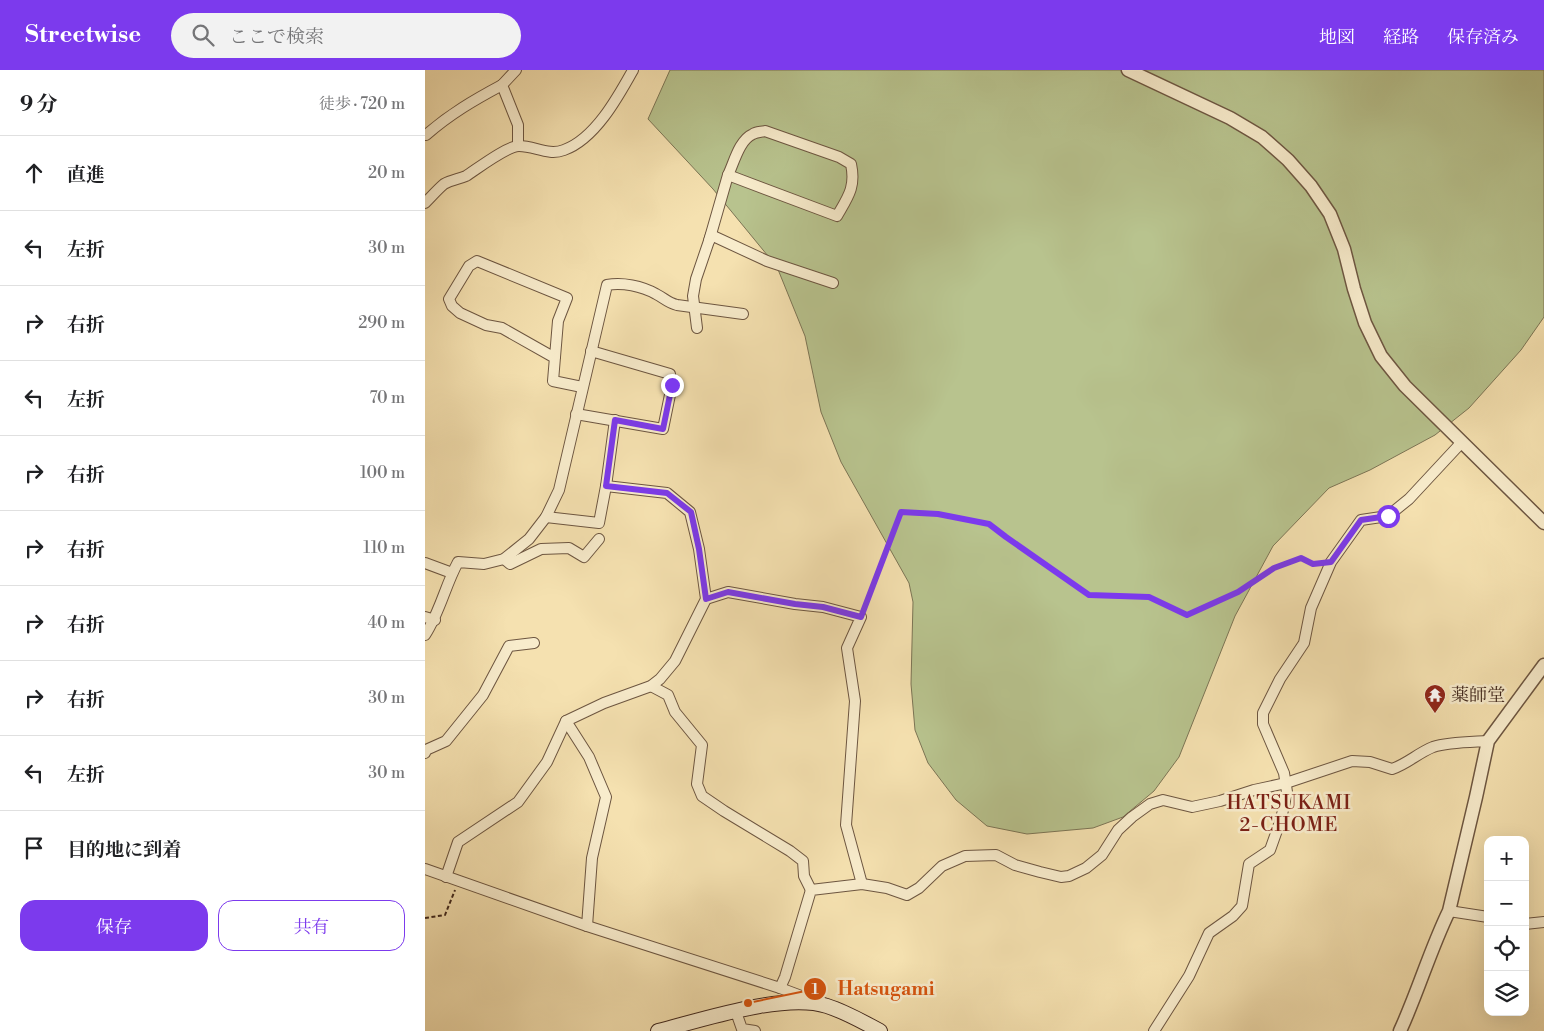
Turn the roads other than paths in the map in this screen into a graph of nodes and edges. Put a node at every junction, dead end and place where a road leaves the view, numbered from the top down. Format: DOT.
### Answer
graph roads {
  1 [pos="516,70"];
  2 [pos="633,70"];
  3 [pos="1128,70"];
  4 [pos="503,85"];
  5 [pos="426,135"];
  6 [pos="518,146"];
  7 [pos="728,175"];
  8 [pos="425,203"];
  9 [pos="711,234"];
  10 [pos="833,283"];
  11 [pos="696,306"];
  12 [pos="743,314"];
  13 [pos="697,328"];
  14 [pos="591,352"];
  15 [pos="555,358"];
  16 [pos="582,387"];
  17 [pos="576,414"];
  18 [pos="615,420"];
  19 [pos="1462,442"];
  20 [pos="606,486"];
  21 [pos="546,517"];
  22 [pos="1544,523"];
  23 [pos="599,538"];
  24 [pos="504,559"];
  25 [pos="425,563"];
  26 [pos="452,573"];
  27 [pos="706,599"];
  28 [pos="430,618"];
  29 [pos="425,635"];
  30 [pos="534,643"];
  31 [pos="1544,665"];
  32 [pos="651,686"];
  33 [pos="566,721"];
  34 [pos="1487,741"];
  35 [pos="425,753"];
  36 [pos="1286,783"];
  37 [pos="425,869"];
  38 [pos="446,877"];
  39 [pos="862,884"];
  40 [pos="811,890"];
  41 [pos="1449,911"];
  42 [pos="1484,917"];
  43 [pos="1544,922"];
  44 [pos="1529,924"];
  45 [pos="587,926"];
  46 [pos="780,988"];
  47 [pos="827,1006"];
  48 [pos="736,1012"];
  49 [pos="658,1031"];
  50 [pos="755,1031"];
  51 [pos="880,1031"];
  52 [pos="1154,1031"];
  53 [pos="1400,1031"];
  1 -- 4 [label="street"];
  2 -- 6 [label="street"];
  3 -- 19 [label="street"];
  4 -- 5 [label="street"];
  4 -- 6 [label="street"];
  6 -- 8 [label="street"];
  7 -- 7 [label="street"];
  7 -- 9 [label="street"];
  9 -- 10 [label="street"];
  9 -- 11 [label="street"];
  11 -- 12 [label="street"];
  11 -- 13 [label="street"];
  11 -- 14 [label="street"];
  14 -- 16 [label="street"];
  14 -- 18 [label="street"];
  15 -- 15 [label="street"];
  15 -- 16 [label="street"];
  16 -- 17 [label="street"];
  17 -- 18 [label="street"];
  17 -- 21 [label="street"];
  18 -- 20 [label="street"];
  19 -- 22 [label="street"];
  19 -- 36 [label="street"];
  20 -- 21 [label="street"];
  20 -- 27 [label="street"];
  21 -- 24 [label="street"];
  23 -- 24 [label="street"];
  24 -- 26 [label="street"];
  25 -- 26 [label="street"];
  26 -- 28 [label="street"];
  27 -- 32 [label="street"];
  27 -- 39 [label="street"];
  28 -- 29 [label="street"];
  30 -- 35 [label="street"];
  31 -- 34 [label="street"];
  32 -- 33 [label="street"];
  32 -- 40 [label="street"];
  33 -- 38 [label="street"];
  33 -- 45 [label="street"];
  34 -- 36 [label="street"];
  34 -- 41 [label="street"];
  36 -- 39 [label="street"];
  36 -- 52 [label="street"];
  37 -- 38 [label="street"];
  38 -- 45 [label="street"];
  39 -- 40 [label="street"];
  40 -- 46 [label="street"];
  41 -- 42 [label="street"];
  41 -- 53 [label="street"];
  43 -- 44 [label="street"];
  45 -- 46 [label="street"];
  46 -- 47 [label="street"];
  47 -- 48 [label="main road"];
  47 -- 51 [label="main road"];
  48 -- 49 [label="main road"];
  48 -- 50 [label="street"];
}
